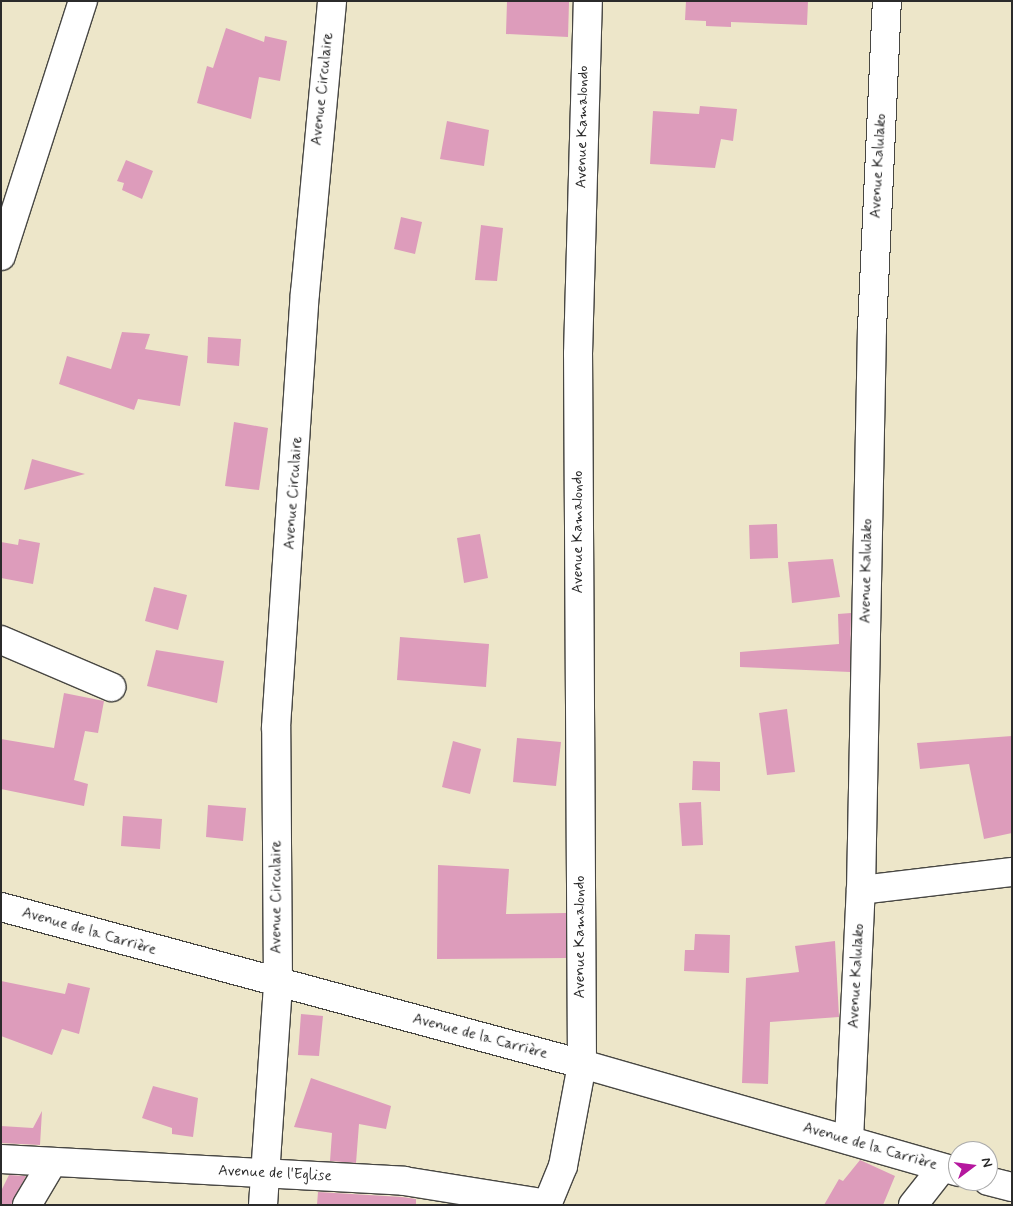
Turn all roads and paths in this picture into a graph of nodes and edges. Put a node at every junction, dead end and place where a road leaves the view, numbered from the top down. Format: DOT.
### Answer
graph roads {
  1 [pos="84,1"];
  2 [pos="332,1"];
  3 [pos="588,1"];
  4 [pos="887,1"];
  5 [pos="1,256"];
  6 [pos="1,640"];
  7 [pos="110,687"];
  8 [pos="1012,872"];
  9 [pos="861,890"];
  10 [pos="1,907"];
  11 [pos="278,985"];
  12 [pos="582,1064"];
  13 [pos="849,1140"];
  14 [pos="1,1159"];
  15 [pos="52,1163"];
  16 [pos="948,1169"];
  17 [pos="948,1172"];
  18 [pos="262,1174"];
  19 [pos="998,1184"];
  20 [pos="1012,1187"];
  21 [pos="547,1204"];
  22 [pos="27,1205"];
  23 [pos="263,1205"];
  24 [pos="913,1205"];
  1 -- 5 [label="street"];
  2 -- 11 [label="street, Avenue Circulaire"];
  3 -- 12 [label="street, Avenue Kamalondo"];
  4 -- 9 [label="street, Avenue Kalulako"];
  6 -- 7 [label="street"];
  8 -- 9 [label="street"];
  9 -- 13 [label="street, Avenue Kalulako"];
  10 -- 11 [label="street, Avenue de la Carrière"];
  11 -- 12 [label="street, Avenue de la Carrière"];
  11 -- 18 [label="street, Avenue Circulaire"];
  12 -- 13 [label="street, Avenue de la Carrière"];
  12 -- 21 [label="street, Avenue Kamalondo"];
  13 -- 16 [label="street, Avenue de la Carrière"];
  14 -- 15 [label="street, Avenue de l'Eglise"];
  15 -- 18 [label="street, Avenue de l'Eglise"];
  15 -- 22 [label="street"];
  17 -- 24 [label="street"];
  18 -- 21 [label="street, Avenue de l'Eglise"];
  18 -- 23 [label="street, Avenue Circulaire"];
  19 -- 20 [label="street"];
}
